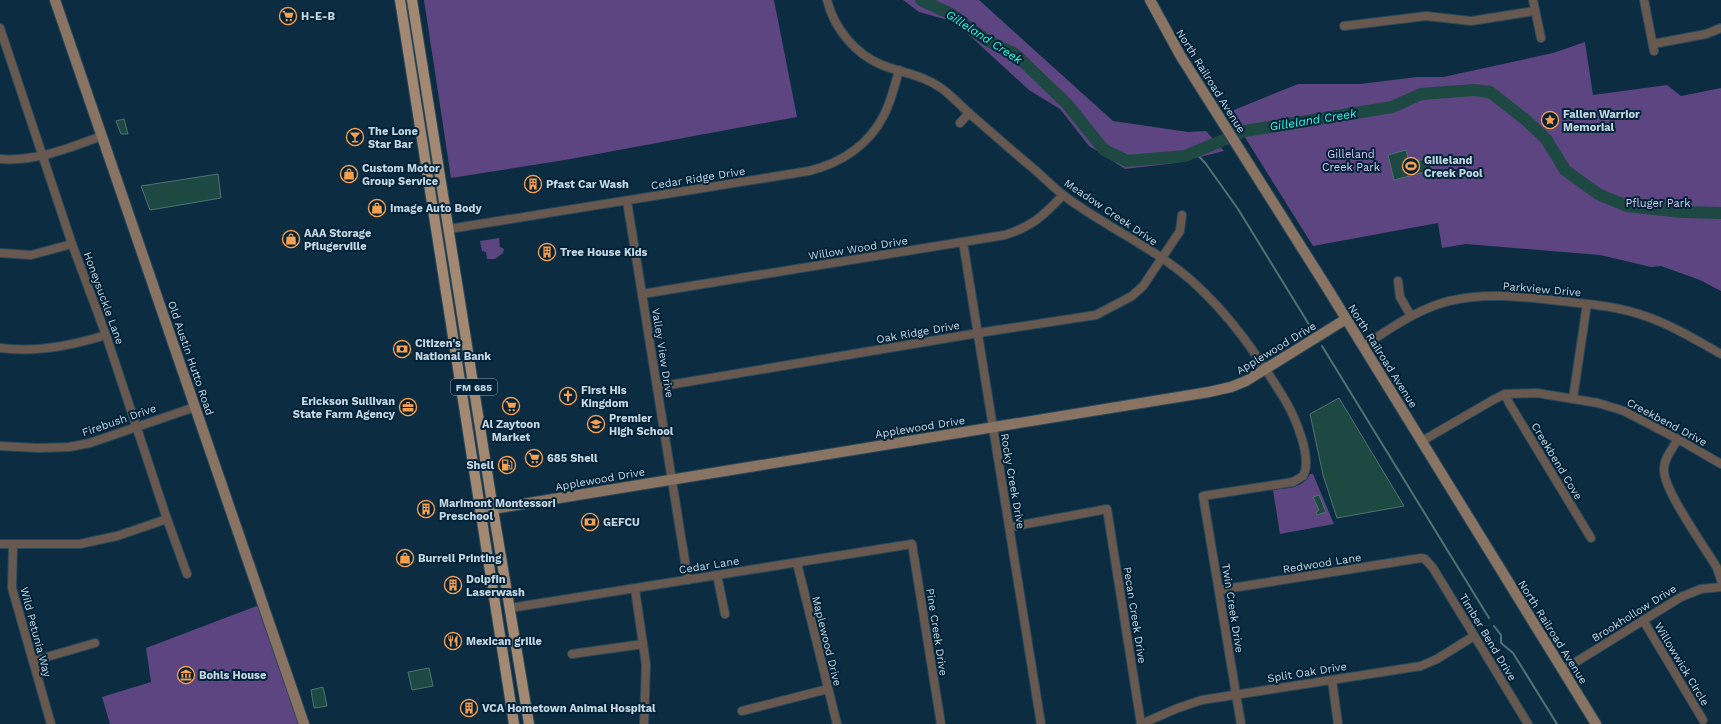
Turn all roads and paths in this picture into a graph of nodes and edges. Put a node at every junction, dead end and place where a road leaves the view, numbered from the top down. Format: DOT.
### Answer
graph roads {
  1 [pos="55,0"];
  2 [pos="400,0"];
  3 [pos="412,0"];
  4 [pos="827,0"];
  5 [pos="1150,0"];
  6 [pos="1533,0"];
  7 [pos="1644,0"];
  8 [pos="1535,11"];
  9 [pos="1344,26"];
  10 [pos="0,28"];
  11 [pos="1721,28"];
  12 [pos="1541,38"];
  13 [pos="3,48"];
  14 [pos="899,70"];
  15 [pos="969,112"];
  16 [pos="960,123"];
  17 [pos="102,136"];
  18 [pos="436,146"];
  19 [pos="423,147"];
  20 [pos="43,156"];
  21 [pos="0,159"];
  22 [pos="1063,194"];
  23 [pos="626,201"];
  24 [pos="1182,216"];
  25 [pos="449,229"];
  26 [pos="963,242"];
  27 [pos="72,244"];
  28 [pos="0,253"];
  29 [pos="1162,259"];
  30 [pos="1398,281"];
  31 [pos="642,294"];
  32 [pos="1587,304"];
  33 [pos="1411,316"];
  34 [pos="1346,319"];
  35 [pos="978,333"];
  36 [pos="106,335"];
  37 [pos="1363,346"];
  38 [pos="0,348"];
  39 [pos="1721,354"];
  40 [pos="1266,369"];
  41 [pos="657,387"];
  42 [pos="1506,394"];
  43 [pos="1573,398"];
  44 [pos="195,407"];
  45 [pos="136,427"];
  46 [pos="993,427"];
  47 [pos="1678,439"];
  48 [pos="1422,441"];
  49 [pos="0,446"];
  50 [pos="1721,464"];
  51 [pos="672,479"];
  52 [pos="1203,496"];
  53 [pos="493,509"];
  54 [pos="480,511"];
  55 [pos="167,520"];
  56 [pos="1010,527"];
  57 [pos="1591,538"];
  58 [pos="0,544"];
  59 [pos="912,544"];
  60 [pos="13,545"];
  61 [pos="1428,561"];
  62 [pos="797,563"];
  63 [pos="187,574"];
  64 [pos="717,575"];
  65 [pos="688,580"];
  66 [pos="1721,580"];
  67 [pos="1721,587"];
  68 [pos="635,589"];
  69 [pos="1219,590"];
  70 [pos="510,608"];
  71 [pos="725,614"];
  72 [pos="1642,620"];
  73 [pos="1474,636"];
  74 [pos="95,644"];
  75 [pos="643,644"];
  76 [pos="572,654"];
  77 [pos="32,661"];
  78 [pos="1563,670"];
  79 [pos="1332,680"];
  80 [pos="828,689"];
  81 [pos="1236,695"];
  82 [pos="742,711"];
  83 [pos="1703,720"];
  84 [pos="51,724"];
  85 [pos="304,724"];
  86 [pos="514,724"];
  87 [pos="529,724"];
  88 [pos="644,724"];
  89 [pos="837,724"];
  90 [pos="941,724"];
  91 [pos="1041,724"];
  92 [pos="1141,724"];
  93 [pos="1240,724"];
  94 [pos="1338,724"];
  95 [pos="1528,724"];
  96 [pos="1596,724"];
  1 -- 17 [label="street, Old Austin Hutto Road"];
  2 -- 19 [label="main road, FM 685"];
  3 -- 18 [label="main road, FM 685"];
  4 -- 14 [label="street, Meadow Creek Drive"];
  5 -- 34 [label="street, North Railroad Avenue"];
  6 -- 8 [label="street"];
  7 -- 11 [label="street"];
  8 -- 9 [label="street"];
  8 -- 12 [label="street"];
  10 -- 13 [label="street, Honeysuckle Lane"];
  13 -- 20 [label="street, Honeysuckle Lane"];
  14 -- 15 [label="street, Meadow Creek Drive"];
  14 -- 23 [label="street, Cedar Ridge Drive"];
  15 -- 16 [label="street"];
  15 -- 22 [label="street, Meadow Creek Drive"];
  17 -- 20 [label="street"];
  17 -- 44 [label="street, Old Austin Hutto Road"];
  18 -- 19 [label="street"];
  18 -- 25 [label="main road, FM 685"];
  19 -- 54 [label="main road, FM 685"];
  20 -- 21 [label="street"];
  20 -- 27 [label="street, Honeysuckle Lane"];
  22 -- 26 [label="street, Willow Wood Drive"];
  22 -- 29 [label="street, Meadow Creek Drive"];
  23 -- 25 [label="street, Cedar Ridge Drive"];
  23 -- 31 [label="street, Valley View Drive"];
  24 -- 29 [label="street, Oak Ridge Drive"];
  25 -- 53 [label="main road, FM 685"];
  26 -- 31 [label="street, Willow Wood Drive"];
  26 -- 35 [label="street, Rocky Creek Drive"];
  27 -- 28 [label="street"];
  27 -- 36 [label="street, Honeysuckle Lane"];
  29 -- 35 [label="street, Oak Ridge Drive"];
  29 -- 40 [label="street, Meadow Creek Drive"];
  30 -- 33 [label="street"];
  31 -- 41 [label="street, Valley View Drive"];
  32 -- 33 [label="street, Parkview Drive"];
  32 -- 39 [label="street, Parkview Drive"];
  32 -- 43 [label="street"];
  33 -- 37 [label="street, Parkview Drive"];
  34 -- 37 [label="street, North Railroad Avenue"];
  34 -- 40 [label="street, Applewood Drive"];
  35 -- 41 [label="street, Oak Ridge Drive"];
  35 -- 46 [label="street, Rocky Creek Drive"];
  36 -- 38 [label="street"];
  36 -- 45 [label="street, Honeysuckle Lane"];
  37 -- 48 [label="street, North Railroad Avenue"];
  40 -- 46 [label="street, Applewood Drive"];
  40 -- 52 [label="street, Meadow Creek Drive"];
  41 -- 51 [label="street, Valley View Drive"];
  42 -- 43 [label="street, Creekbend Drive"];
  42 -- 48 [label="street, Creekbend Drive"];
  42 -- 57 [label="street, Creekbend Cove"];
  43 -- 47 [label="street, Creekbend Drive"];
  44 -- 45 [label="street, Firebush Drive"];
  44 -- 85 [label="street, Old Austin Hutto Road"];
  45 -- 49 [label="street, Firebush Drive"];
  45 -- 55 [label="street, Honeysuckle Lane"];
  46 -- 51 [label="street, Applewood Drive"];
  46 -- 56 [label="street, Rocky Creek Drive"];
  47 -- 50 [label="street, Creekbend Drive"];
  47 -- 66 [label="street"];
  48 -- 78 [label="street, North Railroad Avenue"];
  51 -- 53 [label="street, Applewood Drive"];
  51 -- 65 [label="street, Valley View Drive"];
  52 -- 69 [label="street, Twin Creek Drive"];
  53 -- 54 [label="street, Applewood Drive"];
  53 -- 70 [label="main road, FM 685"];
  54 -- 86 [label="main road, FM 685"];
  55 -- 60 [label="street"];
  55 -- 63 [label="street, Honeysuckle Lane"];
  56 -- 91 [label="street, Rocky Creek Drive"];
  56 -- 92 [label="street, Pecan Creek Drive"];
  58 -- 60 [label="street"];
  59 -- 62 [label="street, Cedar Lane"];
  59 -- 90 [label="street, Pine Creek Drive"];
  60 -- 77 [label="street, Wild Petunia Way"];
  61 -- 69 [label="street, Redwood Lane"];
  61 -- 73 [label="street, Timber Bend Drive"];
  62 -- 64 [label="street, Cedar Lane"];
  62 -- 80 [label="street, Maplewood Drive"];
  64 -- 65 [label="street, Cedar Lane"];
  64 -- 71 [label="street"];
  65 -- 68 [label="street, Cedar Lane"];
  67 -- 72 [label="street, Brookhollow Drive"];
  68 -- 70 [label="street, Cedar Lane"];
  68 -- 75 [label="street"];
  69 -- 81 [label="street, Twin Creek Drive"];
  70 -- 87 [label="main road, FM 685"];
  72 -- 78 [label="street, Brookhollow Drive"];
  72 -- 83 [label="street, Willowwick Circle"];
  73 -- 79 [label="street, Split Oak Drive"];
  73 -- 95 [label="street, Timber Bend Drive"];
  74 -- 77 [label="street"];
  75 -- 76 [label="street"];
  75 -- 88 [label="street"];
  77 -- 84 [label="street, Wild Petunia Way"];
  78 -- 96 [label="street, North Railroad Avenue"];
  79 -- 81 [label="street, Split Oak Drive"];
  79 -- 94 [label="street"];
  80 -- 82 [label="street"];
  80 -- 89 [label="street, Maplewood Drive"];
  81 -- 92 [label="street, Split Oak Drive"];
  81 -- 93 [label="street, Twin Creek Drive"];
}
